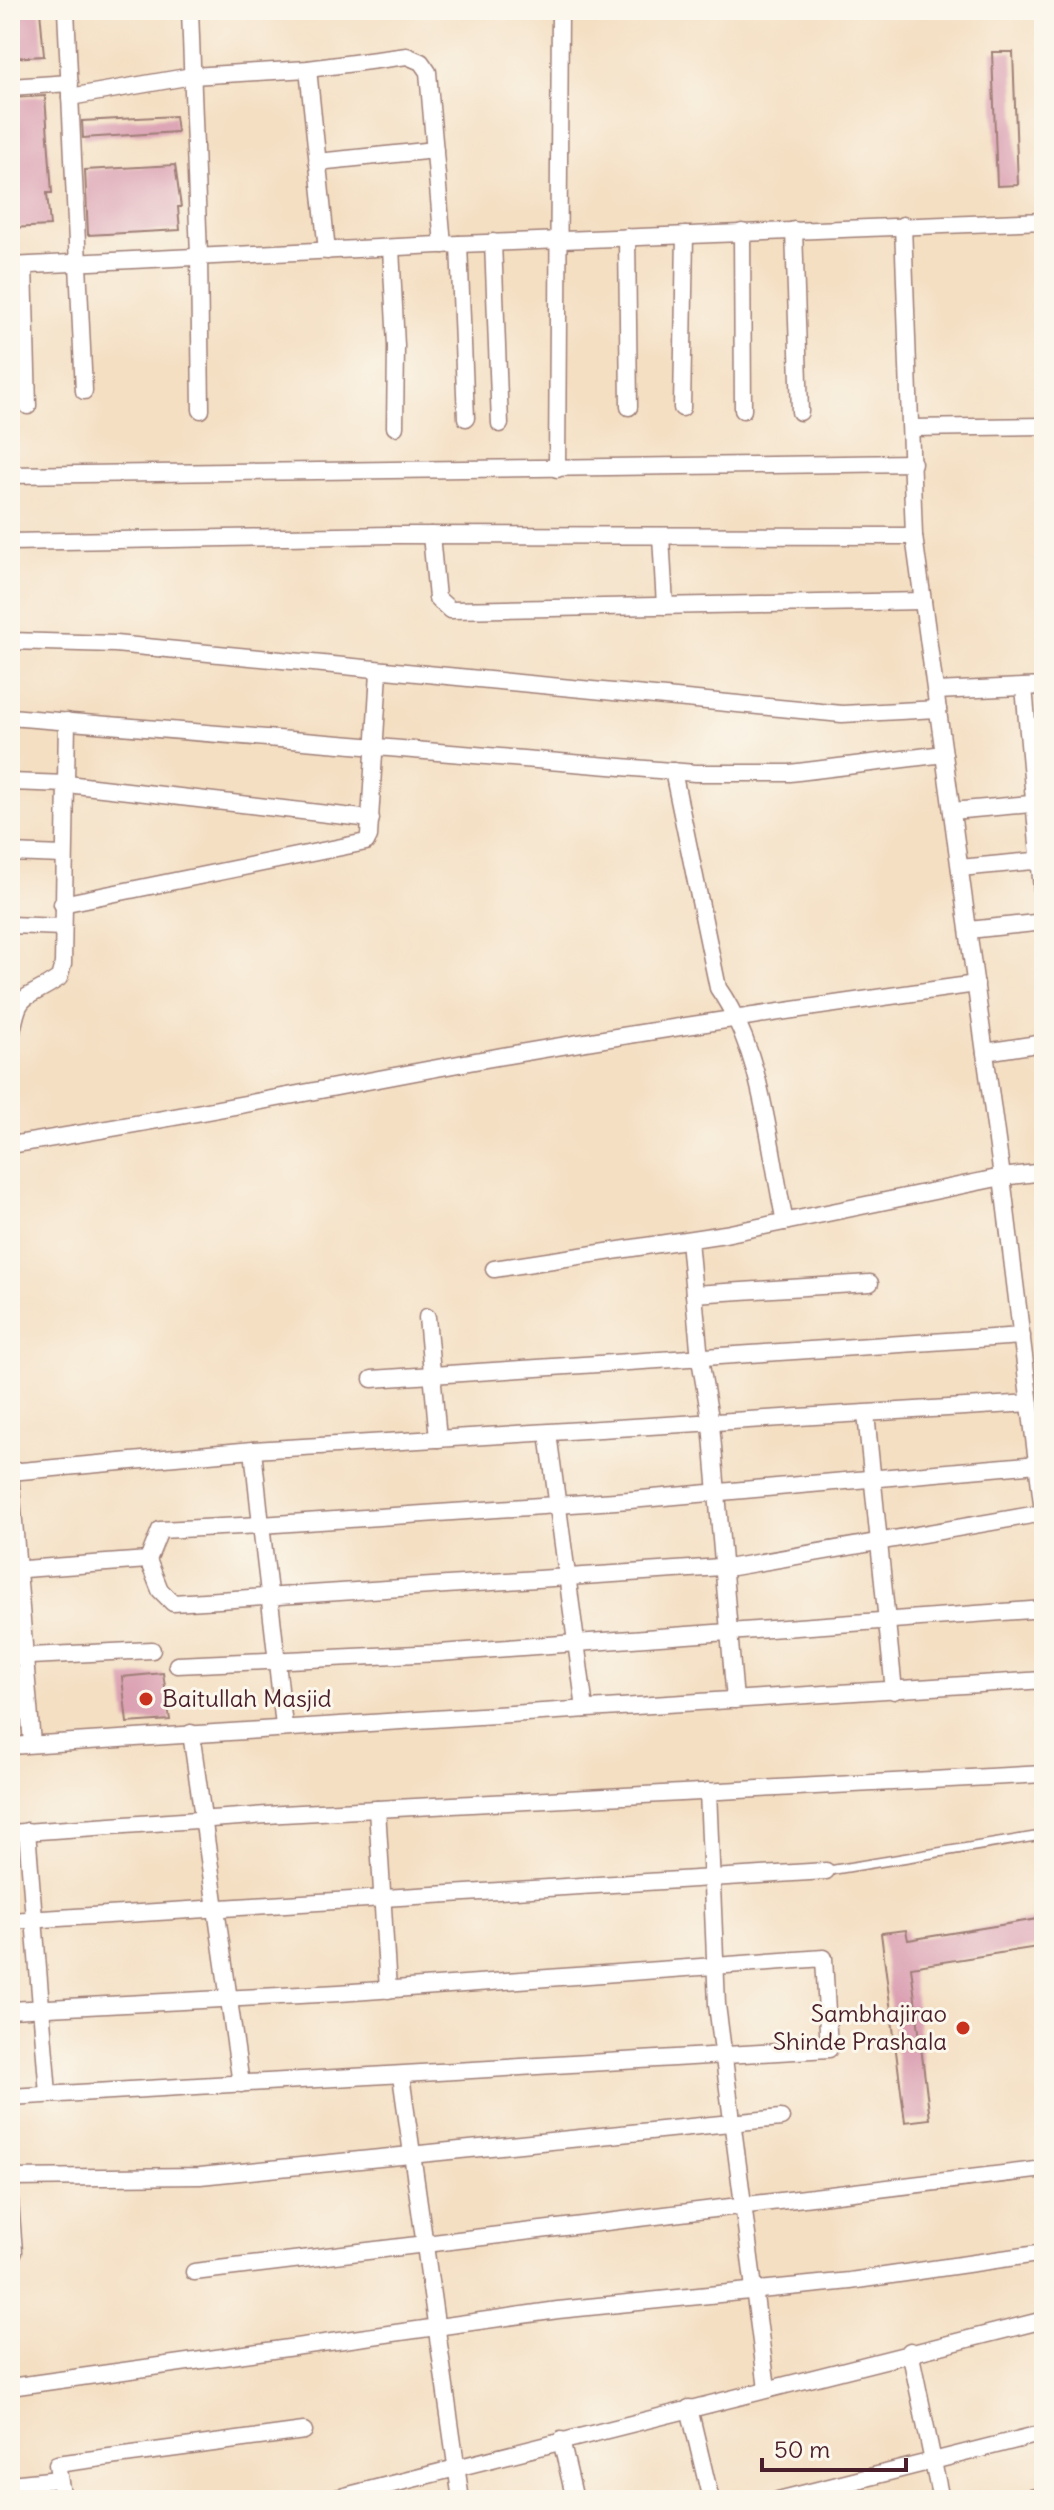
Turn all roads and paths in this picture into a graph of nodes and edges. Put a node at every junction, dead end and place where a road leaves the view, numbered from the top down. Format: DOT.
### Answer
graph roads {
  1 [pos="66,10"];
  2 [pos="190,10"];
  3 [pos="560,10"];
  4 [pos="308,69"];
  5 [pos="192,76"];
  6 [pos="10,87"];
  7 [pos="70,90"];
  8 [pos="435,150"];
  9 [pos="317,162"];
  10 [pos="1044,221"];
  11 [pos="903,225"];
  12 [pos="794,230"];
  13 [pos="742,232"];
  14 [pos="685,235"];
  15 [pos="627,237"];
  16 [pos="557,240"];
  17 [pos="493,242"];
  18 [pos="451,244"];
  19 [pos="391,248"];
  20 [pos="327,251"];
  21 [pos="199,256"];
  22 [pos="78,263"];
  23 [pos="17,266"];
  24 [pos="84,391"];
  25 [pos="28,406"];
  26 [pos="629,407"];
  27 [pos="682,408"];
  28 [pos="201,410"];
  29 [pos="743,410"];
  30 [pos="800,412"];
  31 [pos="466,418"];
  32 [pos="500,424"];
  33 [pos="1044,426"];
  34 [pos="395,427"];
  35 [pos="911,428"];
  36 [pos="913,463"];
  37 [pos="557,469"];
  38 [pos="10,475"];
  39 [pos="431,535"];
  40 [pos="661,536"];
  41 [pos="914,536"];
  42 [pos="10,542"];
  43 [pos="923,601"];
  44 [pos="665,606"];
  45 [pos="10,641"];
  46 [pos="379,672"];
  47 [pos="1044,686"];
  48 [pos="1024,687"];
  49 [pos="936,691"];
  50 [pos="938,709"];
  51 [pos="10,717"];
  52 [pos="67,721"];
  53 [pos="372,745"];
  54 [pos="944,754"];
  55 [pos="673,771"];
  56 [pos="10,782"];
  57 [pos="67,784"];
  58 [pos="1039,804"];
  59 [pos="952,811"];
  60 [pos="371,819"];
  61 [pos="10,853"];
  62 [pos="63,855"];
  63 [pos="1041,860"];
  64 [pos="960,868"];
  65 [pos="62,904"];
  66 [pos="1044,912"];
  67 [pos="1044,922"];
  68 [pos="10,925"];
  69 [pos="62,927"];
  70 [pos="969,930"];
  71 [pos="976,984"];
  72 [pos="738,1017"];
  73 [pos="10,1042"];
  74 [pos="1044,1043"];
  75 [pos="985,1052"];
  76 [pos="10,1145"];
  77 [pos="1044,1172"];
  78 [pos="1002,1177"];
  79 [pos="785,1222"];
  80 [pos="689,1240"];
  81 [pos="494,1269"];
  82 [pos="870,1283"];
  83 [pos="694,1294"];
  84 [pos="427,1317"];
  85 [pos="1022,1336"];
  86 [pos="700,1359"];
  87 [pos="432,1375"];
  88 [pos="372,1379"];
  89 [pos="1030,1403"];
  90 [pos="866,1414"];
  91 [pos="711,1424"];
  92 [pos="548,1433"];
  93 [pos="438,1439"];
  94 [pos="253,1450"];
  95 [pos="1038,1464"];
  96 [pos="10,1472"];
  97 [pos="873,1478"];
  98 [pos="716,1492"];
  99 [pos="558,1505"];
  100 [pos="1043,1513"];
  101 [pos="1044,1519"];
  102 [pos="261,1525"];
  103 [pos="881,1543"];
  104 [pos="148,1560"];
  105 [pos="721,1567"];
  106 [pos="14,1570"];
  107 [pos="567,1578"];
  108 [pos="269,1597"];
  109 [pos="1044,1609"];
  110 [pos="888,1621"];
  111 [pos="727,1632"];
  112 [pos="577,1643"];
  113 [pos="152,1650"];
  114 [pos="17,1656"];
  115 [pos="277,1661"];
  116 [pos="177,1665"];
  117 [pos="1044,1680"];
  118 [pos="894,1691"];
  119 [pos="735,1700"];
  120 [pos="585,1709"];
  121 [pos="284,1727"];
  122 [pos="191,1733"];
  123 [pos="32,1744"];
  124 [pos="10,1746"];
  125 [pos="1044,1774"];
  126 [pos="708,1791"];
  127 [pos="377,1809"];
  128 [pos="204,1819"];
  129 [pos="18,1832"];
  130 [pos="1044,1835"];
  131 [pos="826,1871"];
  132 [pos="710,1877"];
  133 [pos="382,1898"];
  134 [pos="217,1909"];
  135 [pos="34,1920"];
  136 [pos="10,1921"];
  137 [pos="715,1966"];
  138 [pos="388,1990"];
  139 [pos="229,1998"];
  140 [pos="40,2007"];
  141 [pos="10,2010"];
  142 [pos="723,2056"];
  143 [pos="401,2076"];
  144 [pos="241,2084"];
  145 [pos="48,2094"];
  146 [pos="10,2097"];
  147 [pos="781,2118"];
  148 [pos="731,2123"];
  149 [pos="409,2157"];
  150 [pos="1044,2169"];
  151 [pos="10,2178"];
  152 [pos="10,2201"];
  153 [pos="742,2204"];
  154 [pos="422,2244"];
  155 [pos="10,2253"];
  156 [pos="1044,2253"];
  157 [pos="194,2272"];
  158 [pos="754,2291"];
  159 [pos="1044,2320"];
  160 [pos="434,2328"];
  161 [pos="910,2351"];
  162 [pos="10,2387"];
  163 [pos="767,2388"];
  164 [pos="689,2408"];
  165 [pos="304,2431"];
  166 [pos="1044,2433"];
  167 [pos="561,2440"];
  168 [pos="932,2459"];
  169 [pos="454,2468"];
  170 [pos="59,2479"];
  171 [pos="10,2484"];
  172 [pos="1044,2495"];
  173 [pos="63,2500"];
  174 [pos="329,2500"];
  175 [pos="461,2500"];
  176 [pos="575,2500"];
  177 [pos="711,2500"];
  178 [pos="778,2500"];
  179 [pos="941,2500"];
  180 [pos="1023,2500"];
  1 -- 7 [label="street"];
  2 -- 5 [label="street"];
  3 -- 16 [label="street"];
  4 -- 5 [label="street"];
  4 -- 8 [label="street"];
  4 -- 9 [label="street"];
  5 -- 7 [label="street"];
  5 -- 21 [label="street"];
  6 -- 7 [label="street"];
  7 -- 22 [label="street"];
  8 -- 9 [label="street"];
  8 -- 18 [label="street"];
  9 -- 20 [label="street"];
  10 -- 11 [label="street"];
  11 -- 12 [label="street"];
  11 -- 35 [label="street"];
  12 -- 13 [label="street"];
  12 -- 30 [label="street"];
  13 -- 14 [label="street"];
  13 -- 29 [label="street"];
  14 -- 15 [label="street"];
  14 -- 27 [label="street"];
  15 -- 16 [label="street"];
  15 -- 26 [label="street"];
  16 -- 17 [label="street"];
  16 -- 37 [label="street"];
  17 -- 18 [label="street"];
  17 -- 32 [label="street"];
  18 -- 19 [label="street"];
  18 -- 31 [label="street"];
  19 -- 20 [label="street"];
  19 -- 34 [label="street"];
  20 -- 21 [label="street"];
  21 -- 22 [label="street"];
  21 -- 28 [label="street"];
  22 -- 23 [label="street"];
  22 -- 24 [label="street"];
  23 -- 25 [label="street"];
  33 -- 35 [label="street"];
  35 -- 36 [label="street"];
  36 -- 37 [label="street"];
  36 -- 41 [label="street"];
  37 -- 38 [label="street"];
  39 -- 40 [label="street"];
  39 -- 42 [label="street"];
  39 -- 44 [label="street"];
  40 -- 41 [label="street"];
  40 -- 44 [label="street"];
  41 -- 43 [label="street"];
  43 -- 44 [label="street"];
  43 -- 49 [label="street"];
  45 -- 46 [label="street"];
  46 -- 50 [label="street"];
  46 -- 53 [label="street"];
  47 -- 48 [label="street"];
  48 -- 49 [label="street"];
  48 -- 58 [label="street"];
  49 -- 50 [label="street"];
  50 -- 54 [label="street"];
  51 -- 52 [label="street"];
  52 -- 53 [label="street"];
  52 -- 57 [label="street"];
  53 -- 55 [label="street"];
  53 -- 60 [label="street"];
  54 -- 55 [label="street"];
  54 -- 59 [label="street"];
  55 -- 72 [label="street"];
  56 -- 57 [label="street"];
  57 -- 60 [label="street"];
  57 -- 62 [label="street"];
  58 -- 59 [label="street"];
  58 -- 63 [label="street"];
  59 -- 64 [label="street"];
  60 -- 65 [label="street"];
  61 -- 62 [label="street"];
  62 -- 65 [label="street"];
  63 -- 64 [label="street"];
  63 -- 66 [label="street"];
  64 -- 70 [label="street"];
  65 -- 69 [label="street"];
  67 -- 70 [label="street"];
  68 -- 69 [label="street"];
  69 -- 73 [label="street"];
  70 -- 71 [label="street"];
  71 -- 72 [label="street"];
  71 -- 75 [label="street"];
  72 -- 76 [label="street"];
  72 -- 79 [label="street"];
  74 -- 75 [label="street"];
  75 -- 78 [label="street"];
  77 -- 78 [label="street"];
  78 -- 79 [label="street"];
  78 -- 85 [label="street"];
  79 -- 80 [label="street"];
  80 -- 81 [label="street"];
  80 -- 83 [label="street"];
  82 -- 83 [label="street"];
  83 -- 86 [label="street"];
  84 -- 87 [label="street"];
  85 -- 86 [label="street"];
  85 -- 89 [label="street"];
  86 -- 87 [label="street"];
  86 -- 91 [label="street"];
  87 -- 88 [label="street"];
  87 -- 93 [label="street"];
  89 -- 90 [label="street"];
  89 -- 95 [label="street"];
  90 -- 91 [label="street"];
  90 -- 97 [label="street"];
  91 -- 92 [label="street"];
  91 -- 98 [label="street"];
  92 -- 93 [label="street"];
  92 -- 99 [label="street"];
  93 -- 94 [label="street"];
  94 -- 96 [label="street"];
  94 -- 102 [label="street"];
  95 -- 97 [label="street"];
  95 -- 100 [label="street"];
  96 -- 106 [label="street"];
  97 -- 98 [label="street"];
  97 -- 103 [label="street"];
  98 -- 99 [label="street"];
  98 -- 105 [label="street"];
  99 -- 102 [label="street"];
  99 -- 107 [label="street"];
  100 -- 101 [label="street"];
  100 -- 103 [label="street"];
  102 -- 104 [label="street"];
  102 -- 108 [label="street"];
  103 -- 105 [label="street"];
  103 -- 110 [label="street"];
  104 -- 106 [label="street"];
  104 -- 108 [label="street"];
  105 -- 107 [label="street"];
  105 -- 111 [label="street"];
  106 -- 114 [label="street"];
  107 -- 108 [label="street"];
  107 -- 112 [label="street"];
  108 -- 115 [label="street"];
  109 -- 110 [label="street"];
  110 -- 111 [label="street"];
  110 -- 118 [label="street"];
  111 -- 112 [label="street"];
  111 -- 119 [label="street"];
  112 -- 115 [label="street"];
  112 -- 120 [label="street"];
  113 -- 114 [label="street"];
  114 -- 123 [label="street"];
  115 -- 116 [label="street"];
  115 -- 121 [label="street"];
  117 -- 118 [label="street"];
  118 -- 119 [label="street"];
  119 -- 120 [label="street"];
  120 -- 121 [label="street"];
  121 -- 122 [label="street"];
  122 -- 123 [label="street"];
  122 -- 128 [label="street"];
  123 -- 124 [label="street"];
  125 -- 126 [label="street"];
  126 -- 127 [label="street"];
  126 -- 132 [label="street"];
  127 -- 128 [label="street"];
  127 -- 133 [label="street"];
  128 -- 129 [label="street"];
  128 -- 134 [label="street"];
  129 -- 135 [label="street"];
  130 -- 131 [label="lane"];
  131 -- 132 [label="street"];
  132 -- 133 [label="street"];
  132 -- 137 [label="street"];
  133 -- 134 [label="street"];
  133 -- 138 [label="street"];
  134 -- 135 [label="street"];
  134 -- 139 [label="street"];
  135 -- 136 [label="street"];
  135 -- 140 [label="street"];
  137 -- 138 [label="street"];
  137 -- 142 [label="street"];
  137 -- 142 [label="street"];
  138 -- 139 [label="street"];
  139 -- 140 [label="street"];
  139 -- 144 [label="street"];
  140 -- 141 [label="street"];
  140 -- 145 [label="street"];
  142 -- 143 [label="street"];
  142 -- 148 [label="street"];
  143 -- 144 [label="street"];
  143 -- 149 [label="street"];
  144 -- 145 [label="street"];
  145 -- 146 [label="street"];
  147 -- 148 [label="street"];
  148 -- 149 [label="street"];
  148 -- 153 [label="street"];
  149 -- 151 [label="street"];
  149 -- 154 [label="street"];
  150 -- 153 [label="street"];
  152 -- 155 [label="street"];
  153 -- 154 [label="street"];
  153 -- 158 [label="street"];
  154 -- 157 [label="street"];
  154 -- 160 [label="street"];
  156 -- 158 [label="street"];
  158 -- 160 [label="street"];
  158 -- 163 [label="street"];
  159 -- 161 [label="street"];
  160 -- 162 [label="street"];
  160 -- 169 [label="street"];
  161 -- 163 [label="street"];
  161 -- 168 [label="street"];
  163 -- 164 [label="street"];
  164 -- 167 [label="street"];
  164 -- 177 [label="street"];
  165 -- 170 [label="street"];
  166 -- 168 [label="street"];
  167 -- 169 [label="street"];
  167 -- 176 [label="street"];
  168 -- 178 [label="street"];
  168 -- 179 [label="street"];
  169 -- 174 [label="street"];
  169 -- 175 [label="street"];
  170 -- 171 [label="street"];
  170 -- 173 [label="street"];
  172 -- 180 [label="street"];
}
